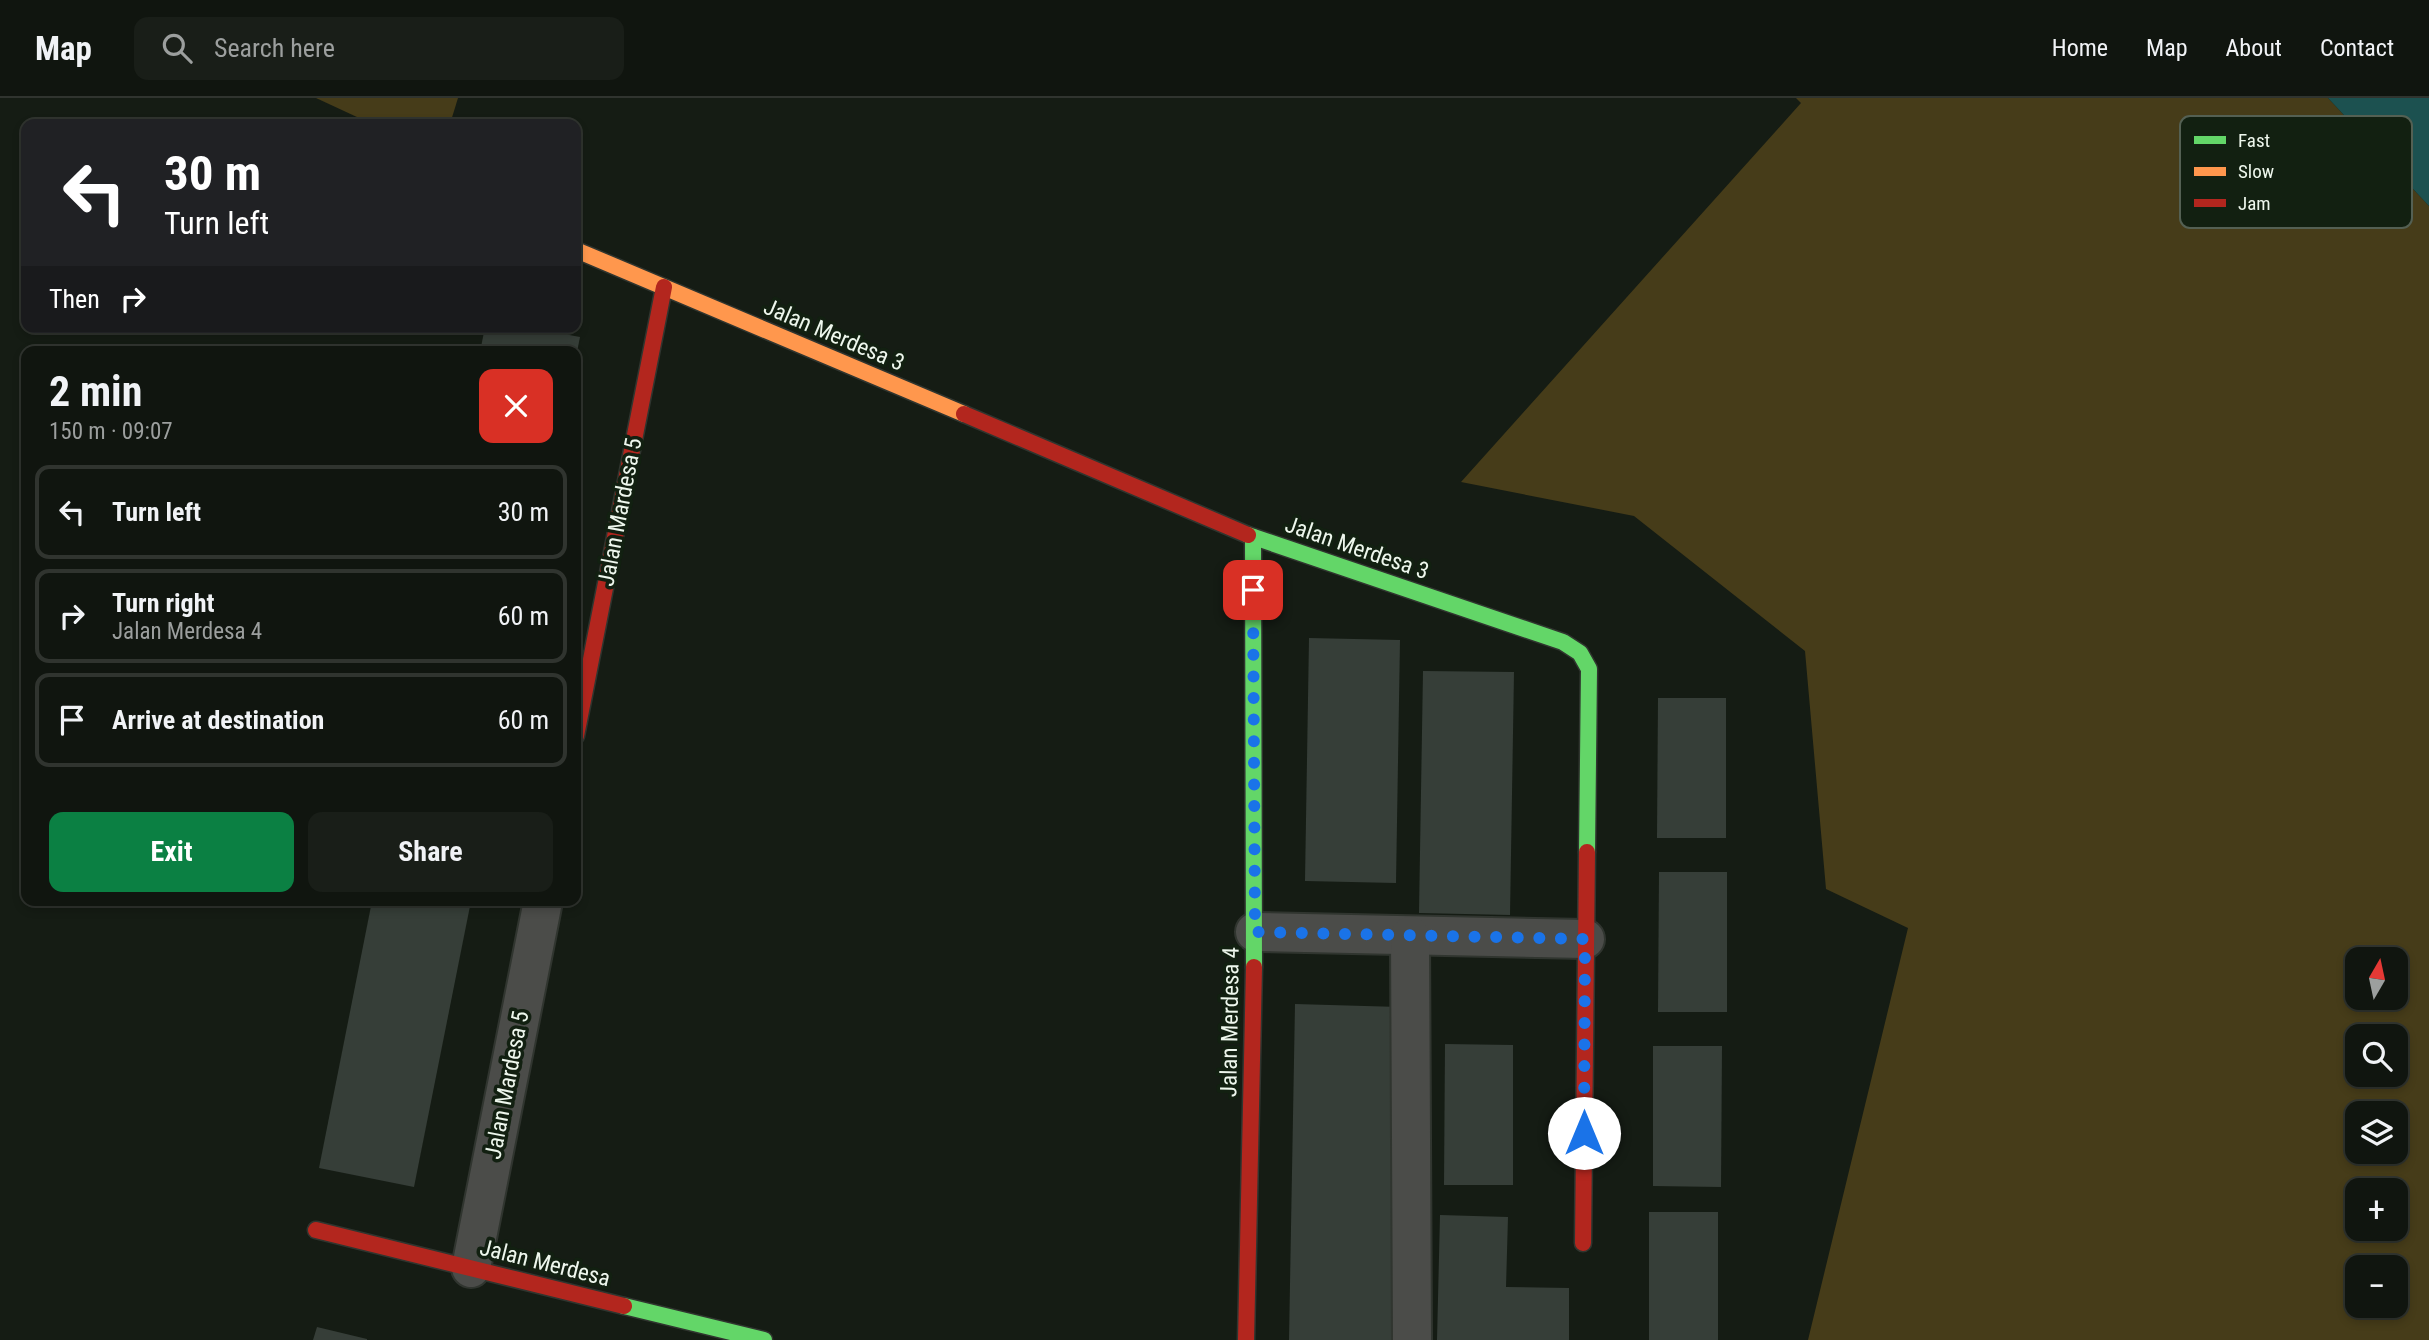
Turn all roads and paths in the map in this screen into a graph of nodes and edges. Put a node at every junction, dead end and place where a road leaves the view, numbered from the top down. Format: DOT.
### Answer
graph roads {
  1 [pos="581,252"];
  2 [pos="664,287"];
  3 [pos="1253,537"];
  4 [pos="581,710"];
  5 [pos="542,906"];
  6 [pos="1255,932"];
  7 [pos="1410,936"];
  8 [pos="1585,939"];
  9 [pos="316,1230"];
  10 [pos="1583,1243"];
  11 [pos="471,1268"];
  12 [pos="764,1340"];
  13 [pos="1246,1340"];
  14 [pos="1412,1340"];
  1 -- 2 [label="street, Jalan Merdesa 3"];
  2 -- 3 [label="street, Jalan Merdesa 3"];
  2 -- 4 [label="street, Jalan Mardesa 5"];
  3 -- 6 [label="street, Jalan Merdesa 4"];
  3 -- 8 [label="street, Jalan Merdesa 3"];
  5 -- 11 [label="street, Jalan Mardesa 5"];
  6 -- 7 [label="street"];
  6 -- 13 [label="street, Jalan Merdesa 4"];
  7 -- 8 [label="street"];
  7 -- 14 [label="street"];
  8 -- 10 [label="street, Jalan Merdesa 3"];
  9 -- 11 [label="street, Jalan Merdesa"];
  11 -- 12 [label="street, Jalan Merdesa"];
}
